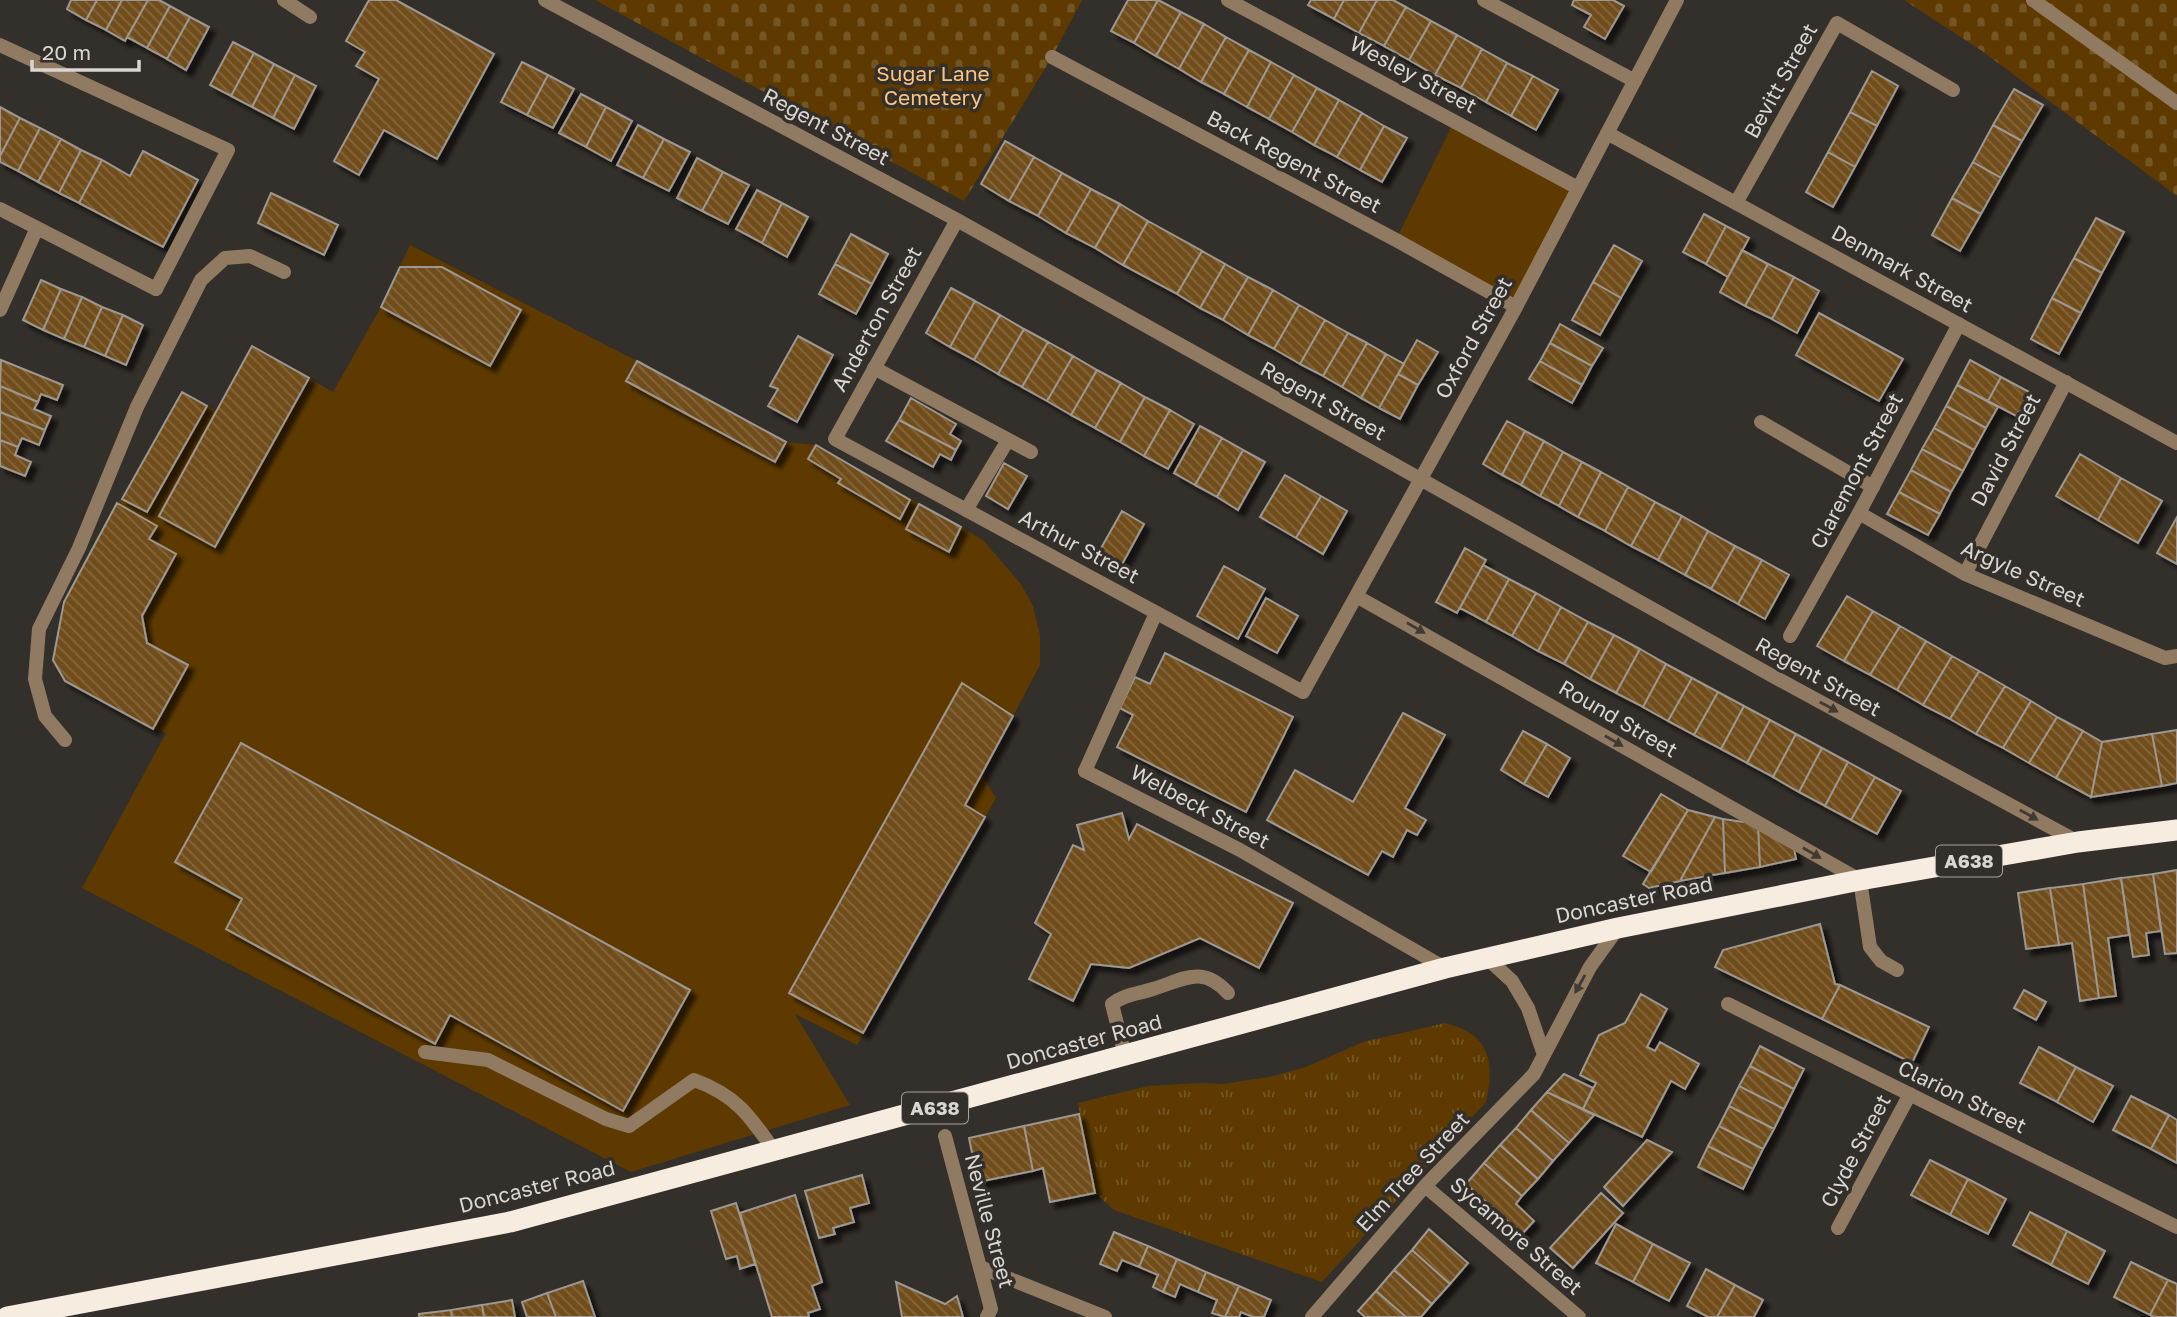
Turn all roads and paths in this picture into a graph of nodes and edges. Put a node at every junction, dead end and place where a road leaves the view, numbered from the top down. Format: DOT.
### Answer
graph roads {
  1 [pos="284,0"];
  2 [pos="545,0"];
  3 [pos="1228,0"];
  4 [pos="1484,0"];
  5 [pos="1677,0"];
  6 [pos="2034,0"];
  7 [pos="310,17"];
  8 [pos="0,45"];
  9 [pos="1052,57"];
  10 [pos="1635,82"];
  11 [pos="1953,90"];
  12 [pos="2177,103"];
  13 [pos="1607,133"];
  14 [pos="1578,188"];
  15 [pos="1736,203"];
  16 [pos="0,209"];
  17 [pos="957,220"];
  18 [pos="37,228"];
  19 [pos="284,272"];
  20 [pos="1516,307"];
  21 [pos="0,310"];
  22 [pos="1959,324"];
  23 [pos="874,368"];
  24 [pos="2066,382"];
  25 [pos="1761,422"];
  26 [pos="835,439"];
  27 [pos="1008,440"];
  28 [pos="2177,443"];
  29 [pos="1031,452"];
  30 [pos="1420,480"];
  31 [pos="1873,487"];
  32 [pos="966,510"];
  33 [pos="1859,513"];
  34 [pos="1965,574"];
  35 [pos="1356,596"];
  36 [pos="1156,613"];
  37 [pos="1790,636"];
  38 [pos="2177,656"];
  39 [pos="1303,692"];
  40 [pos="65,740"];
  41 [pos="2177,830"];
  42 [pos="2078,842"];
  43 [pos="1860,880"];
  44 [pos="1618,928"];
  45 [pos="1487,958"];
  46 [pos="1445,968"];
  47 [pos="1896,970"];
  48 [pos="1228,993"];
  49 [pos="1728,1004"];
  50 [pos="425,1052"];
  51 [pos="1544,1055"];
  52 [pos="1125,1056"];
  53 [pos="1910,1094"];
  54 [pos="945,1136"];
  55 [pos="775,1152"];
  56 [pos="1425,1185"];
  57 [pos="2177,1227"];
  58 [pos="1838,1228"];
  59 [pos="980,1267"];
  60 [pos="48,1314"];
  61 [pos="7,1317"];
  62 [pos="987,1317"];
  63 [pos="1105,1317"];
  64 [pos="1312,1317"];
  65 [pos="1579,1317"];
  1 -- 7 [label="street"];
  2 -- 17 [label="street, Regent Street"];
  3 -- 14 [label="street, Wesley Street"];
  4 -- 10 [label="street"];
  5 -- 10 [label="street, Oxford Street"];
  6 -- 12 [label="street"];
  8 -- 18 [label="street"];
  9 -- 20 [label="street, Back Regent Street"];
  10 -- 13 [label="street, Oxford Street"];
  11 -- 15 [label="street, Bevitt Street"];
  13 -- 14 [label="street, Oxford Street"];
  13 -- 15 [label="street, Denmark Street"];
  14 -- 20 [label="street, Oxford Street"];
  15 -- 22 [label="street, Denmark Street"];
  16 -- 18 [label="street"];
  17 -- 23 [label="street, Anderton Street"];
  17 -- 30 [label="street, Regent Street"];
  18 -- 21 [label="street"];
  19 -- 40 [label="street"];
  20 -- 30 [label="street, Oxford Street"];
  22 -- 24 [label="street, Denmark Street"];
  22 -- 31 [label="street, Claremont Street"];
  23 -- 26 [label="street, Anderton Street"];
  23 -- 27 [label="street"];
  24 -- 28 [label="street, Denmark Street"];
  24 -- 34 [label="street, David Street"];
  25 -- 31 [label="street"];
  26 -- 32 [label="street, Arthur Street"];
  27 -- 29 [label="street"];
  27 -- 32 [label="street"];
  30 -- 35 [label="street, Oxford Street"];
  30 -- 42 [label="street, Regent Street, one-way"];
  31 -- 33 [label="street, Claremont Street"];
  32 -- 36 [label="street, Arthur Street"];
  33 -- 34 [label="street, Argyle Street"];
  33 -- 37 [label="street, Claremont Street"];
  34 -- 38 [label="street, Argyle Street"];
  35 -- 39 [label="street, Oxford Street"];
  35 -- 43 [label="street, Round Street, one-way"];
  36 -- 39 [label="street, Arthur Street"];
  36 -- 46 [label="street, Welbeck Street"];
  41 -- 42 [label="highway, Doncaster Road / A638"];
  42 -- 43 [label="highway, Doncaster Road / A638"];
  43 -- 44 [label="highway, Doncaster Road / A638"];
  43 -- 47 [label="street"];
  44 -- 45 [label="highway, Doncaster Road / A638"];
  44 -- 51 [label="street, Elm Tree Street, one-way"];
  45 -- 46 [label="highway, Doncaster Road / A638"];
  45 -- 51 [label="street"];
  46 -- 52 [label="highway, Doncaster Road / A638"];
  48 -- 52 [label="street"];
  49 -- 53 [label="street, Clarion Street"];
  50 -- 55 [label="street"];
  51 -- 56 [label="street, Elm Tree Street"];
  52 -- 55 [label="highway, Doncaster Road / A638"];
  53 -- 57 [label="street, Clarion Street"];
  53 -- 58 [label="street, Clyde Street"];
  54 -- 59 [label="street, Neville Street"];
  55 -- 60 [label="highway, Doncaster Road / A638"];
  56 -- 64 [label="street, Elm Tree Street"];
  56 -- 65 [label="street, Sycamore Street"];
  59 -- 62 [label="street, Neville Street"];
  59 -- 63 [label="street"];
  60 -- 61 [label="highway, Doncaster Road / A638"];
}
